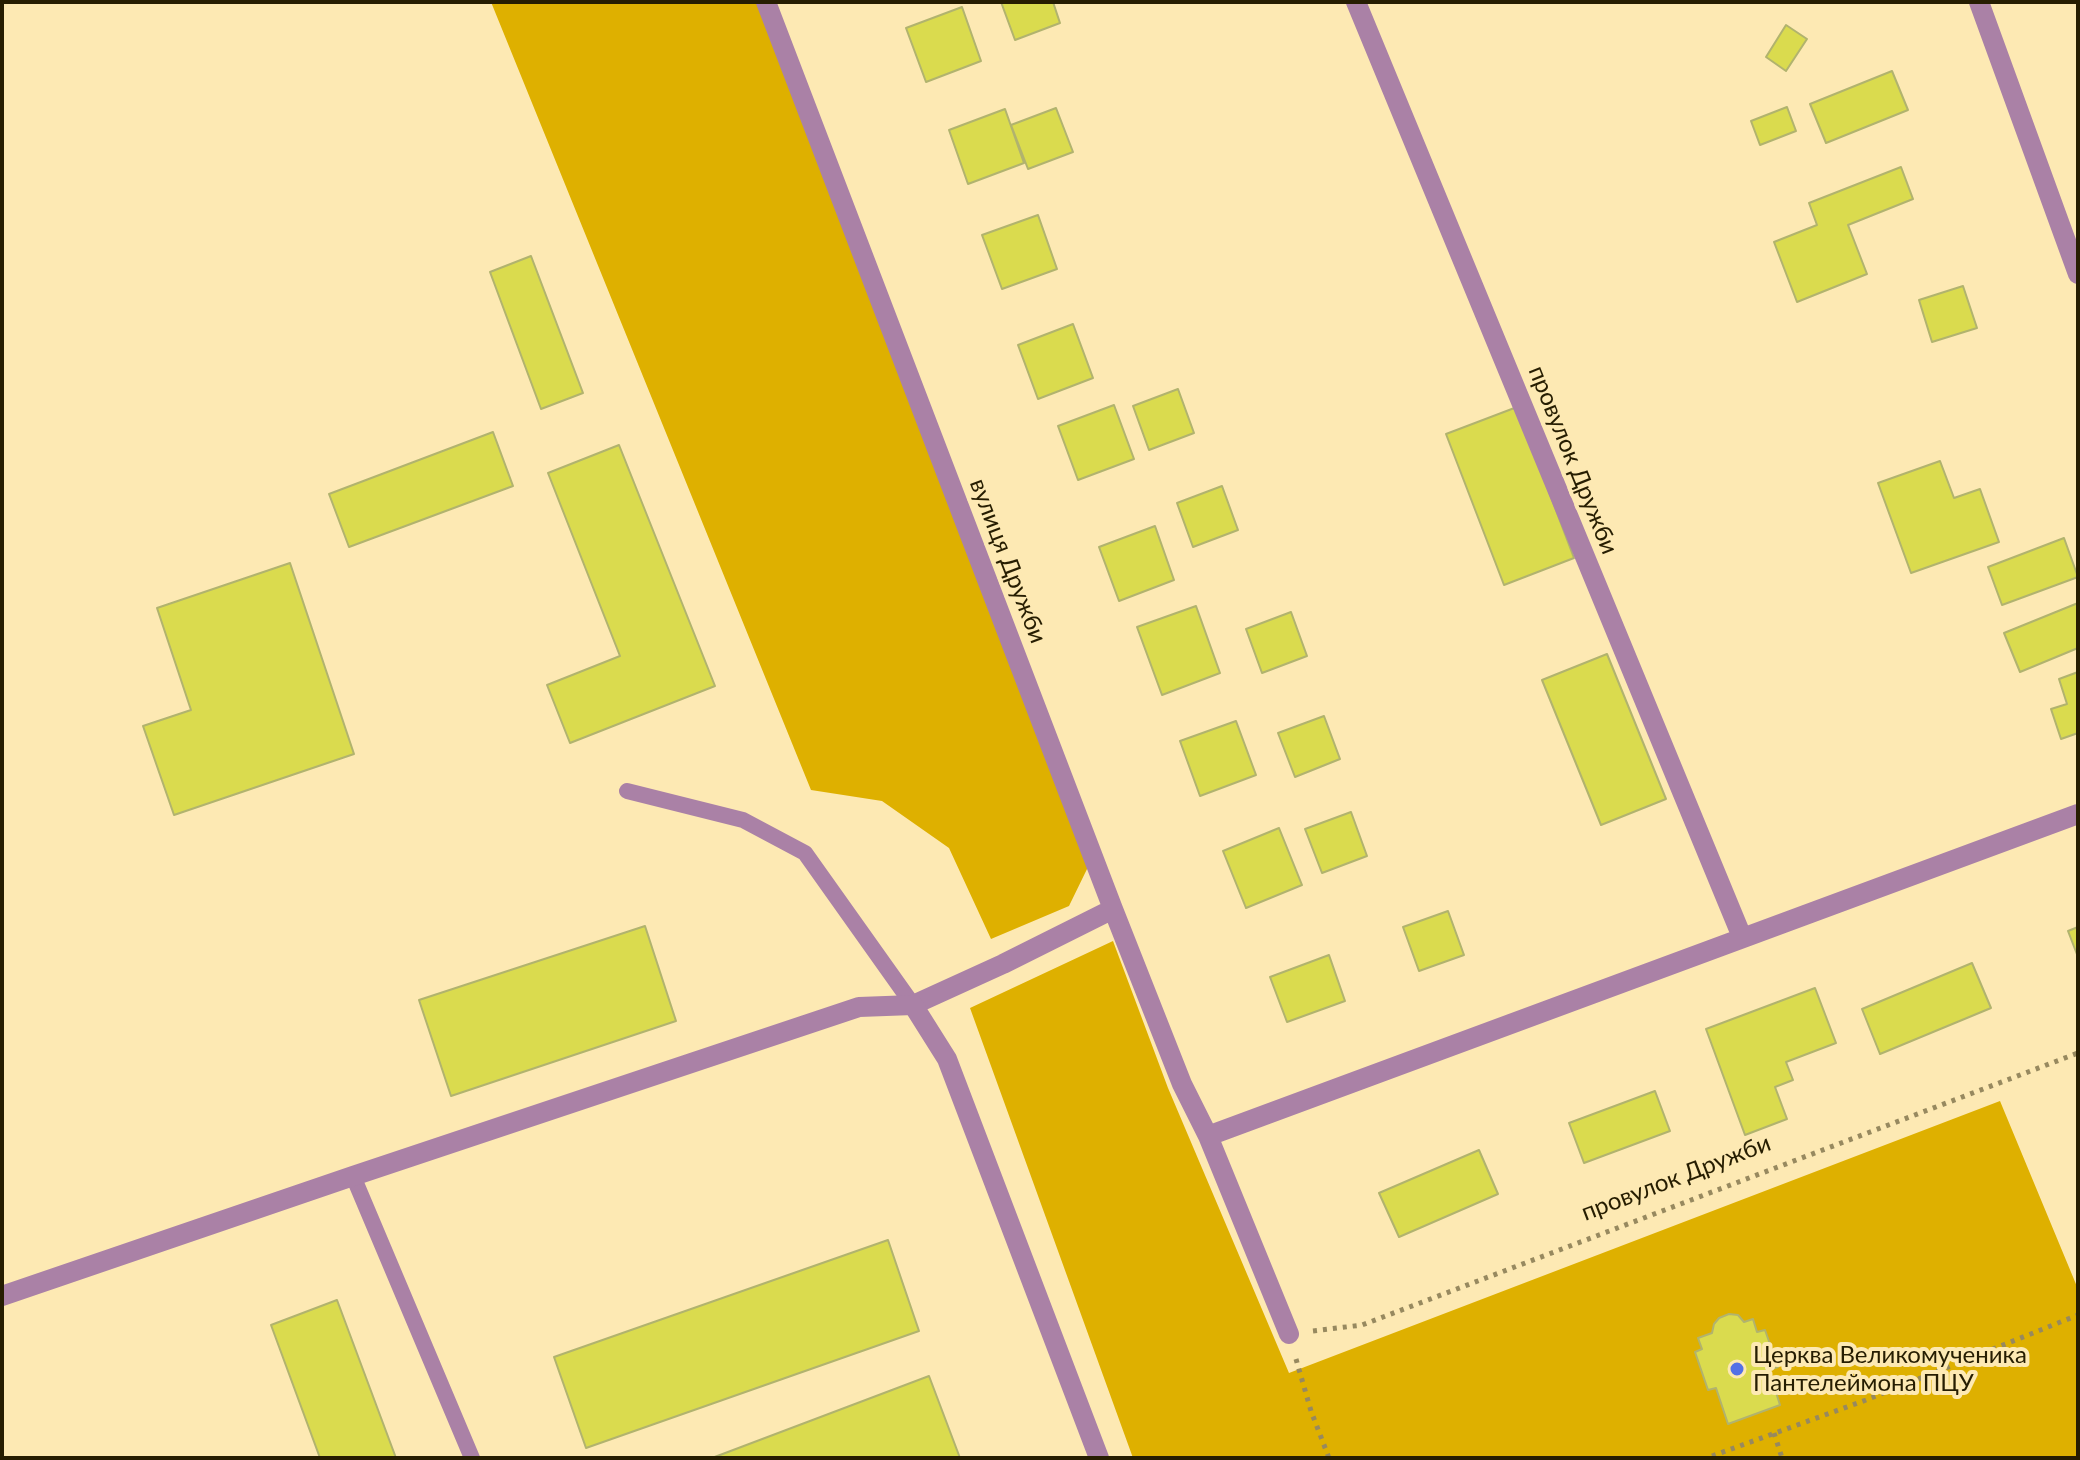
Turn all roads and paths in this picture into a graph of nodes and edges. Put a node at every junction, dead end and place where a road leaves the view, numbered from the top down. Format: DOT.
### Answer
graph roads {
  1 [pos="766,2"];
  2 [pos="1356,2"];
  3 [pos="1979,2"];
  4 [pos="2078,274"];
  5 [pos="627,791"];
  6 [pos="2078,814"];
  7 [pos="1113,909"];
  8 [pos="1742,937"];
  9 [pos="913,1005"];
  10 [pos="2078,1053"];
  11 [pos="1208,1136"];
  12 [pos="353,1176"];
  13 [pos="2,1296"];
  14 [pos="2078,1315"];
  15 [pos="1289,1334"];
  16 [pos="1774,1433"];
  17 [pos="1712,1456"];
  18 [pos="472,1458"];
  19 [pos="1099,1458"];
  20 [pos="1329,1458"];
  21 [pos="1782,1458"];
  1 -- 7 [label="street, вулиця Дружби"];
  2 -- 8 [label="street, провулок Дружби"];
  3 -- 4 [label="street"];
  5 -- 9 [label="lane"];
  6 -- 8 [label="street"];
  7 -- 9 [label="street"];
  7 -- 11 [label="street, вулиця Дружби"];
  8 -- 11 [label="street"];
  9 -- 12 [label="street"];
  9 -- 19 [label="street"];
  10 -- 15 [label="path, провулок Дружби"];
  11 -- 15 [label="street, вулиця Дружби"];
  12 -- 13 [label="street"];
  12 -- 18 [label="lane"];
  14 -- 16 [label="path"];
  15 -- 20 [label="path"];
  16 -- 17 [label="path"];
  16 -- 21 [label="path"];
}
